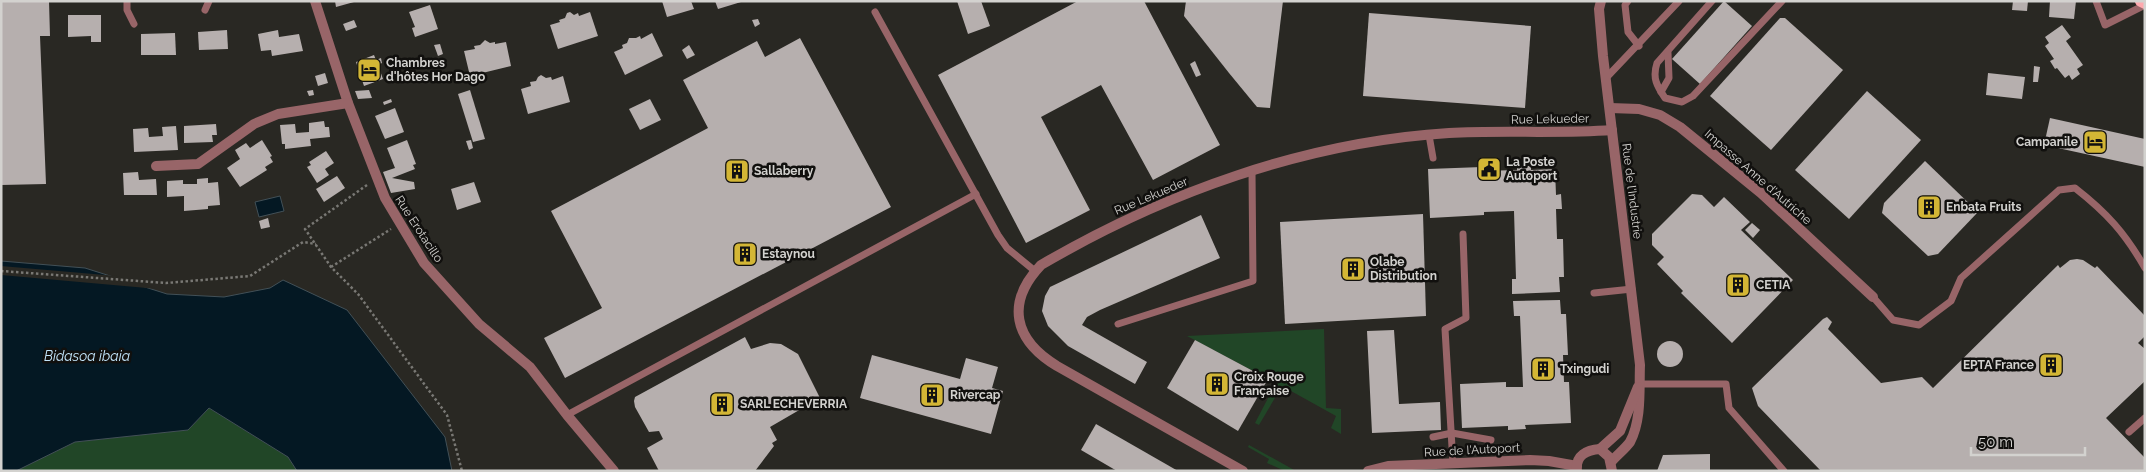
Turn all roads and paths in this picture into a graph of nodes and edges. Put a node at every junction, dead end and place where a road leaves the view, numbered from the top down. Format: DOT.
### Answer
graph roads {
  1 [pos="126,1"];
  2 [pos="209,1"];
  3 [pos="315,1"];
  4 [pos="1600,1"];
  5 [pos="1628,1"];
  6 [pos="1679,1"];
  7 [pos="1712,1"];
  8 [pos="1782,1"];
  9 [pos="2096,1"];
  10 [pos="2141,1"];
  11 [pos="2145,4"];
  12 [pos="205,10"];
  13 [pos="875,12"];
  14 [pos="134,24"];
  15 [pos="1639,46"];
  16 [pos="1668,53"];
  17 [pos="1606,78"];
  18 [pos="1661,92"];
  19 [pos="348,102"];
  20 [pos="1610,108"];
  21 [pos="1612,130"];
  22 [pos="1429,135"];
  23 [pos="1433,158"];
  24 [pos="156,166"];
  25 [pos="1252,171"];
  26 [pos="377,178"];
  27 [pos="976,194"];
  28 [pos="399,224"];
  29 [pos="1463,234"];
  30 [pos="316,244"];
  31 [pos="331,267"];
  32 [pos="2145,268"];
  33 [pos="1,270"];
  34 [pos="1034,271"];
  35 [pos="1632,289"];
  36 [pos="1594,293"];
  37 [pos="1873,297"];
  38 [pos="1118,324"];
  39 [pos="1640,384"];
  40 [pos="567,415"];
  41 [pos="2145,418"];
  42 [pos="2129,432"];
  43 [pos="1452,433"];
  44 [pos="1433,437"];
  45 [pos="1491,440"];
  46 [pos="1600,450"];
  47 [pos="1453,464"];
  48 [pos="1612,466"];
  49 [pos="1577,468"];
  50 [pos="462,471"];
  51 [pos="614,471"];
  52 [pos="1244,471"];
  53 [pos="1368,471"];
  54 [pos="1784,471"];
  1 -- 14 [label="lane"];
  2 -- 12 [label="lane"];
  3 -- 19 [label="street, Rue Erotacillo"];
  4 -- 17 [label="street, Rue de l'Industrie"];
  5 -- 15 [label="lane"];
  6 -- 15 [label="lane"];
  7 -- 16 [label="lane"];
  8 -- 18 [label="lane"];
  9 -- 11 [label="lane"];
  10 -- 11 [label="main road"];
  13 -- 27 [label="lane"];
  15 -- 17 [label="lane"];
  16 -- 18 [label="lane"];
  16 -- 18 [label="lane"];
  17 -- 20 [label="street, Rue de l'Industrie"];
  19 -- 24 [label="street"];
  19 -- 26 [label="street, Rue Erotacillo"];
  20 -- 21 [label="street, Rue de l'Industrie"];
  20 -- 37 [label="street, Impasse Anne d'Autriche"];
  21 -- 22 [label="street, Rue Lekueder"];
  21 -- 35 [label="street, Rue de l'Industrie"];
  22 -- 23 [label="lane"];
  22 -- 25 [label="street, Rue Lekueder"];
  25 -- 34 [label="street, Rue Lekueder"];
  25 -- 38 [label="lane"];
  26 -- 28 [label="street, Rue Erotacillo"];
  26 -- 30 [label="path"];
  27 -- 34 [label="lane"];
  27 -- 40 [label="lane"];
  28 -- 31 [label="path"];
  28 -- 40 [label="street, Rue Erotacillo"];
  29 -- 43 [label="lane"];
  30 -- 31 [label="path"];
  30 -- 33 [label="path"];
  31 -- 50 [label="path"];
  32 -- 37 [label="lane"];
  34 -- 52 [label="street, Rue Lekueder"];
  35 -- 36 [label="lane"];
  35 -- 39 [label="street, Rue de l'Industrie"];
  39 -- 46 [label="street, Rue de l'Industrie"];
  39 -- 48 [label="street, Rue de l'Industrie"];
  39 -- 54 [label="lane"];
  40 -- 51 [label="street, Rue Erotacillo"];
  41 -- 42 [label="lane"];
  43 -- 44 [label="lane"];
  43 -- 45 [label="lane"];
  43 -- 47 [label="lane"];
  46 -- 48 [label="street, Rue de l'Industrie"];
  46 -- 49 [label="street, Rue de l'Industrie"];
  47 -- 49 [label="street, Rue de l'Autoport"];
  47 -- 53 [label="street, Rue de l'Autoport"];
}
